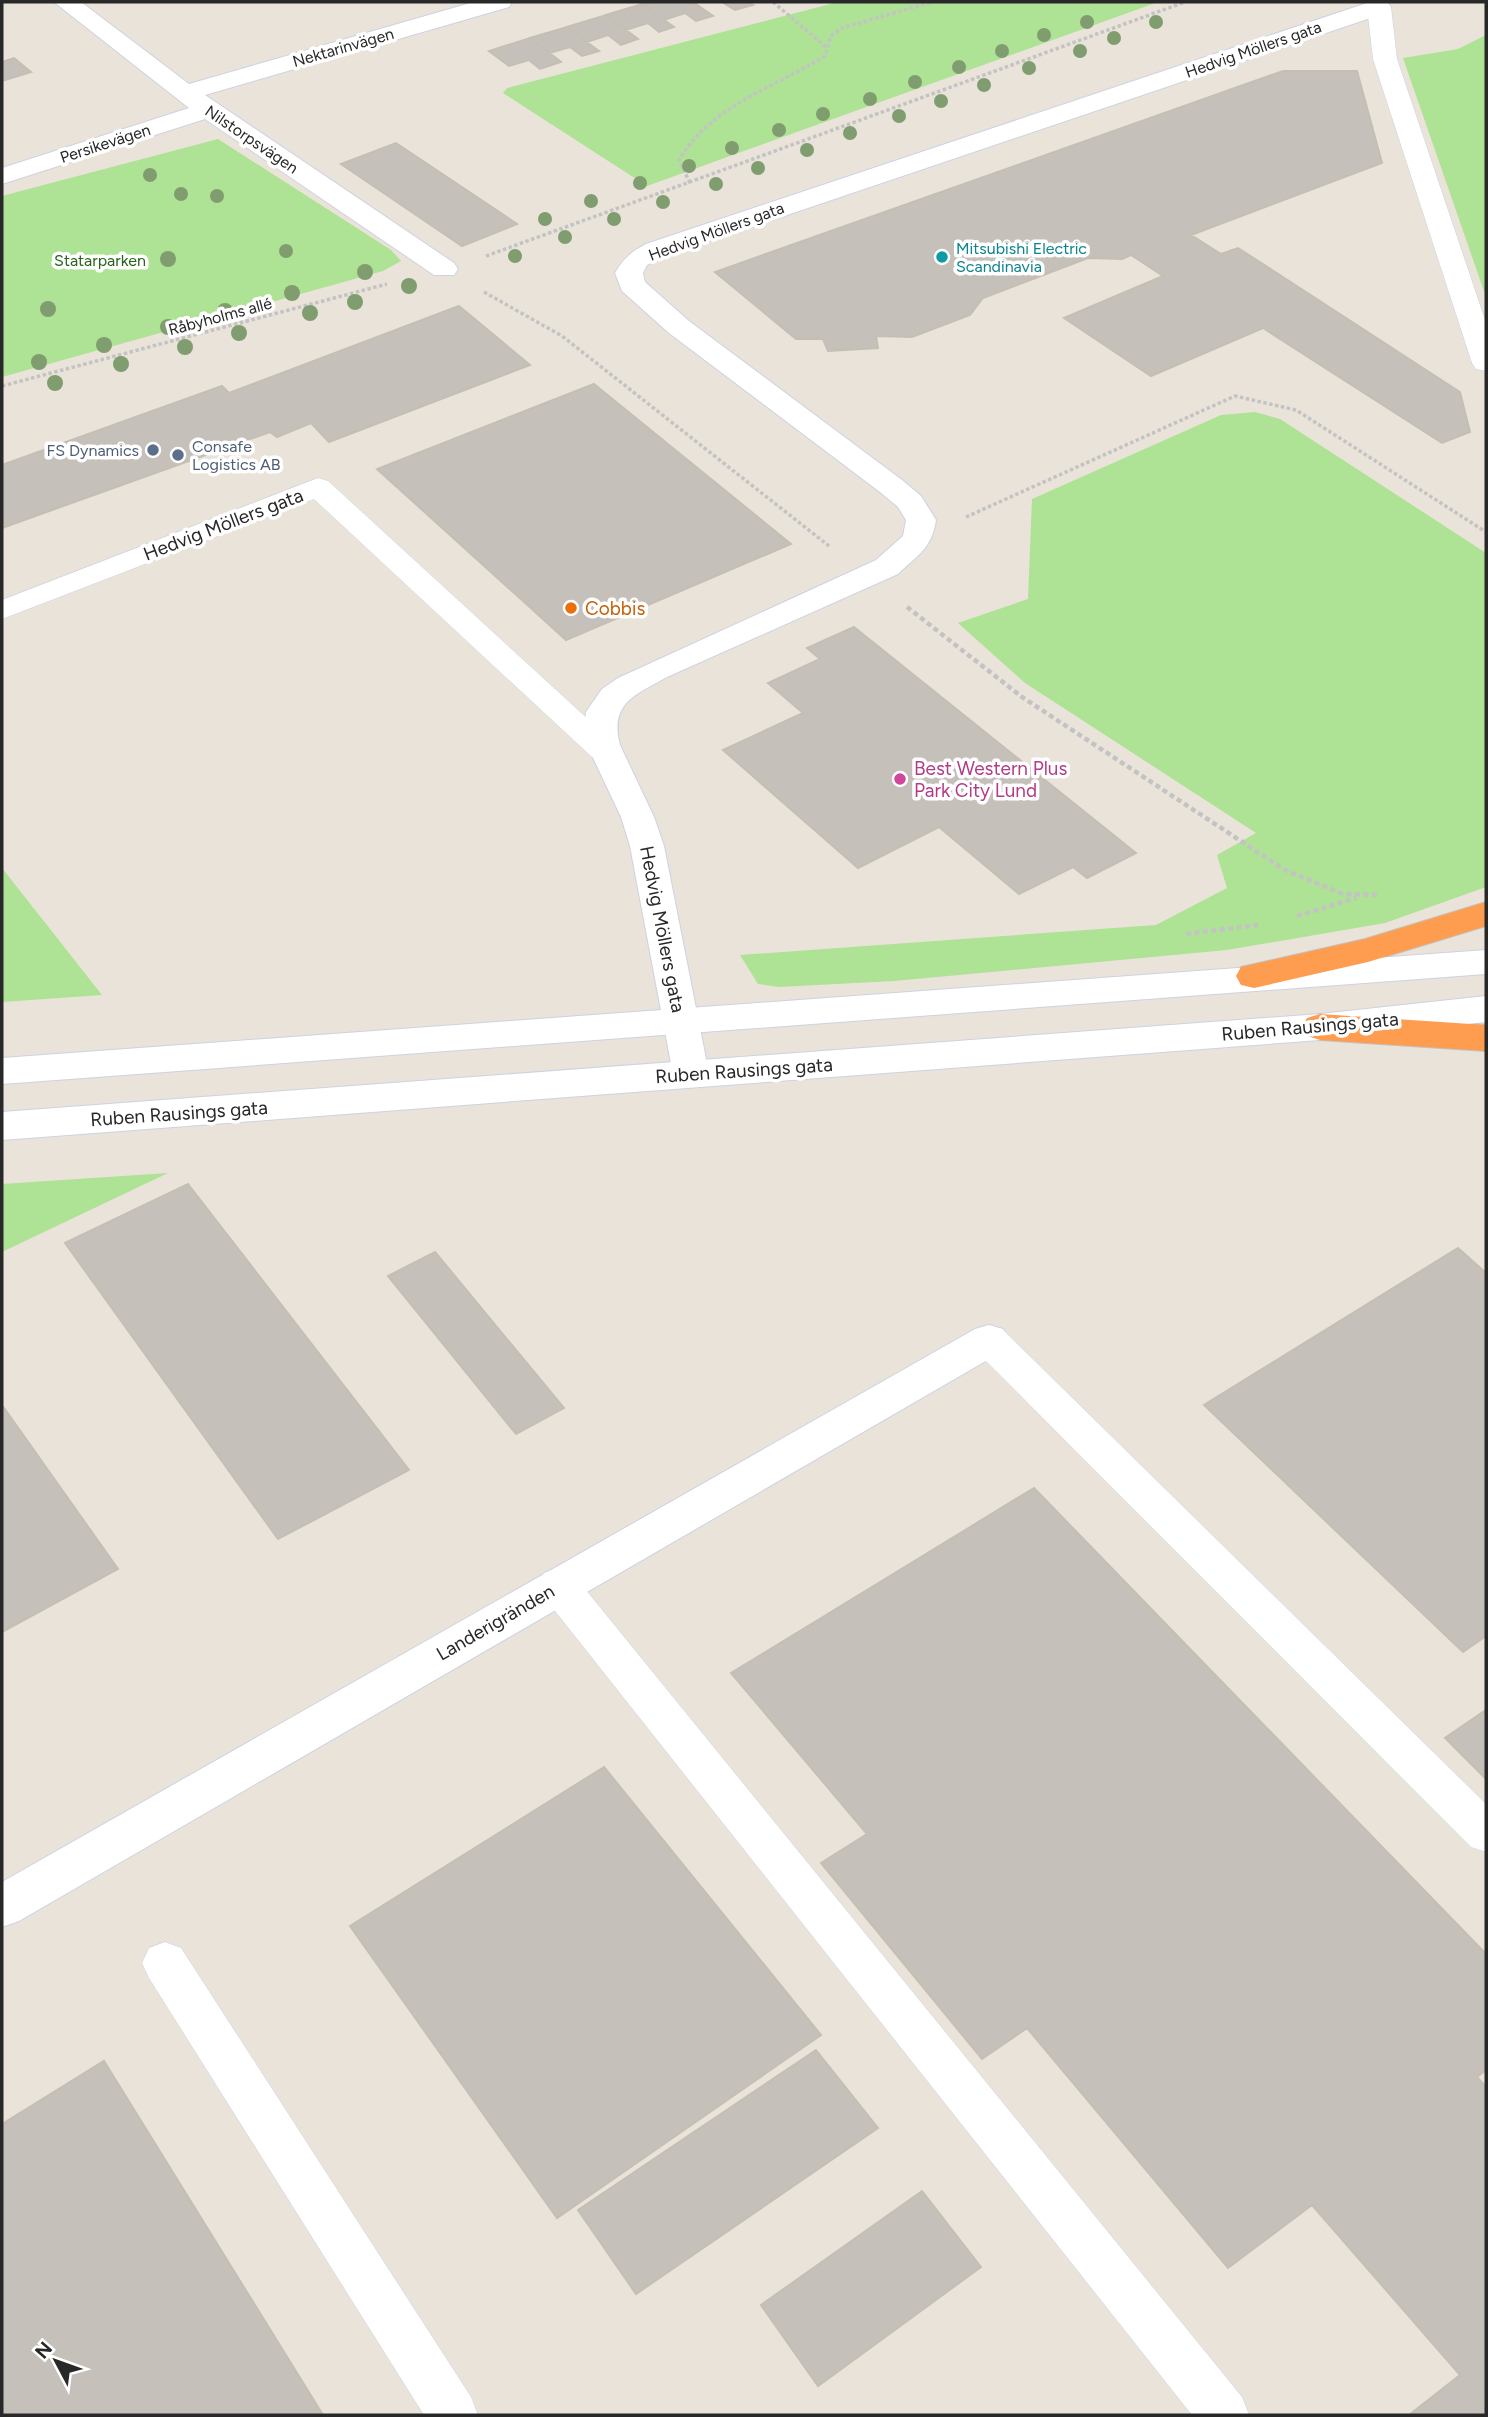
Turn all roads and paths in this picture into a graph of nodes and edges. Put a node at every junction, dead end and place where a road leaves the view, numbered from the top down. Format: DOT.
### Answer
graph roads {
  1 [pos="66,2"];
  2 [pos="500,2"];
  3 [pos="773,2"];
  4 [pos="932,2"];
  5 [pos="1185,2"];
  6 [pos="1379,7"];
  7 [pos="826,47"];
  8 [pos="185,93"];
  9 [pos="208,110"];
  10 [pos="2,176"];
  11 [pos="690,183"];
  12 [pos="444,269"];
  13 [pos="1486,363"];
  14 [pos="2,386"];
  15 [pos="1486,532"];
  16 [pos="918,538"];
  17 [pos="869,577"];
  18 [pos="2,610"];
  19 [pos="603,750"];
  20 [pos="1383,895"];
  21 [pos="1486,914"];
  22 [pos="1486,962"];
  23 [pos="1254,976"];
  24 [pos="1486,1009"];
  25 [pos="681,1023"];
  26 [pos="1320,1027"];
  27 [pos="1486,1038"];
  28 [pos="2,1071"];
  29 [pos="691,1074"];
  30 [pos="2,1126"];
  31 [pos="989,1340"];
  32 [pos="558,1586"];
  33 [pos="1486,1833"];
  34 [pos="2,1906"];
  35 [pos="165,1963"];
  36 [pos="453,2415"];
  37 [pos="1224,2415"];
  1 -- 8 [label="street, Nilstorpsvägen"];
  2 -- 8 [label="street, Nektarinvägen"];
  3 -- 7 [label="path"];
  4 -- 7 [label="path"];
  5 -- 11 [label="path, Råbyholms allé"];
  6 -- 13 [label="lane"];
  6 -- 16 [label="street, Hedvig Möllers gata"];
  7 -- 11 [label="path"];
  8 -- 9 [label="street, Nilstorpsvägen"];
  9 -- 10 [label="street, Persikevägen"];
  9 -- 12 [label="street, Nilstorpsvägen"];
  11 -- 12 [label="path, Råbyholms allé"];
  12 -- 14 [label="path, Råbyholms allé"];
  12 -- 17 [label="path"];
  15 -- 16 [label="path"];
  16 -- 17 [label="street, Hedvig Möllers gata"];
  17 -- 19 [label="street, Hedvig Möllers gata"];
  17 -- 20 [label="path"];
  18 -- 19 [label="lane, Hedvig Möllers gata"];
  19 -- 25 [label="street, Hedvig Möllers gata"];
  21 -- 23 [label="highway"];
  22 -- 23 [label="street"];
  23 -- 25 [label="street"];
  24 -- 26 [label="street, Ruben Rausings gata"];
  25 -- 28 [label="street"];
  25 -- 29 [label="street, Hedvig Möllers gata"];
  26 -- 27 [label="highway"];
  26 -- 29 [label="street, Ruben Rausings gata"];
  29 -- 30 [label="street, Ruben Rausings gata"];
  31 -- 32 [label="street, Landerigränden"];
  31 -- 33 [label="lane"];
  32 -- 34 [label="street, Landerigränden"];
  32 -- 37 [label="lane"];
  35 -- 36 [label="lane"];
}
